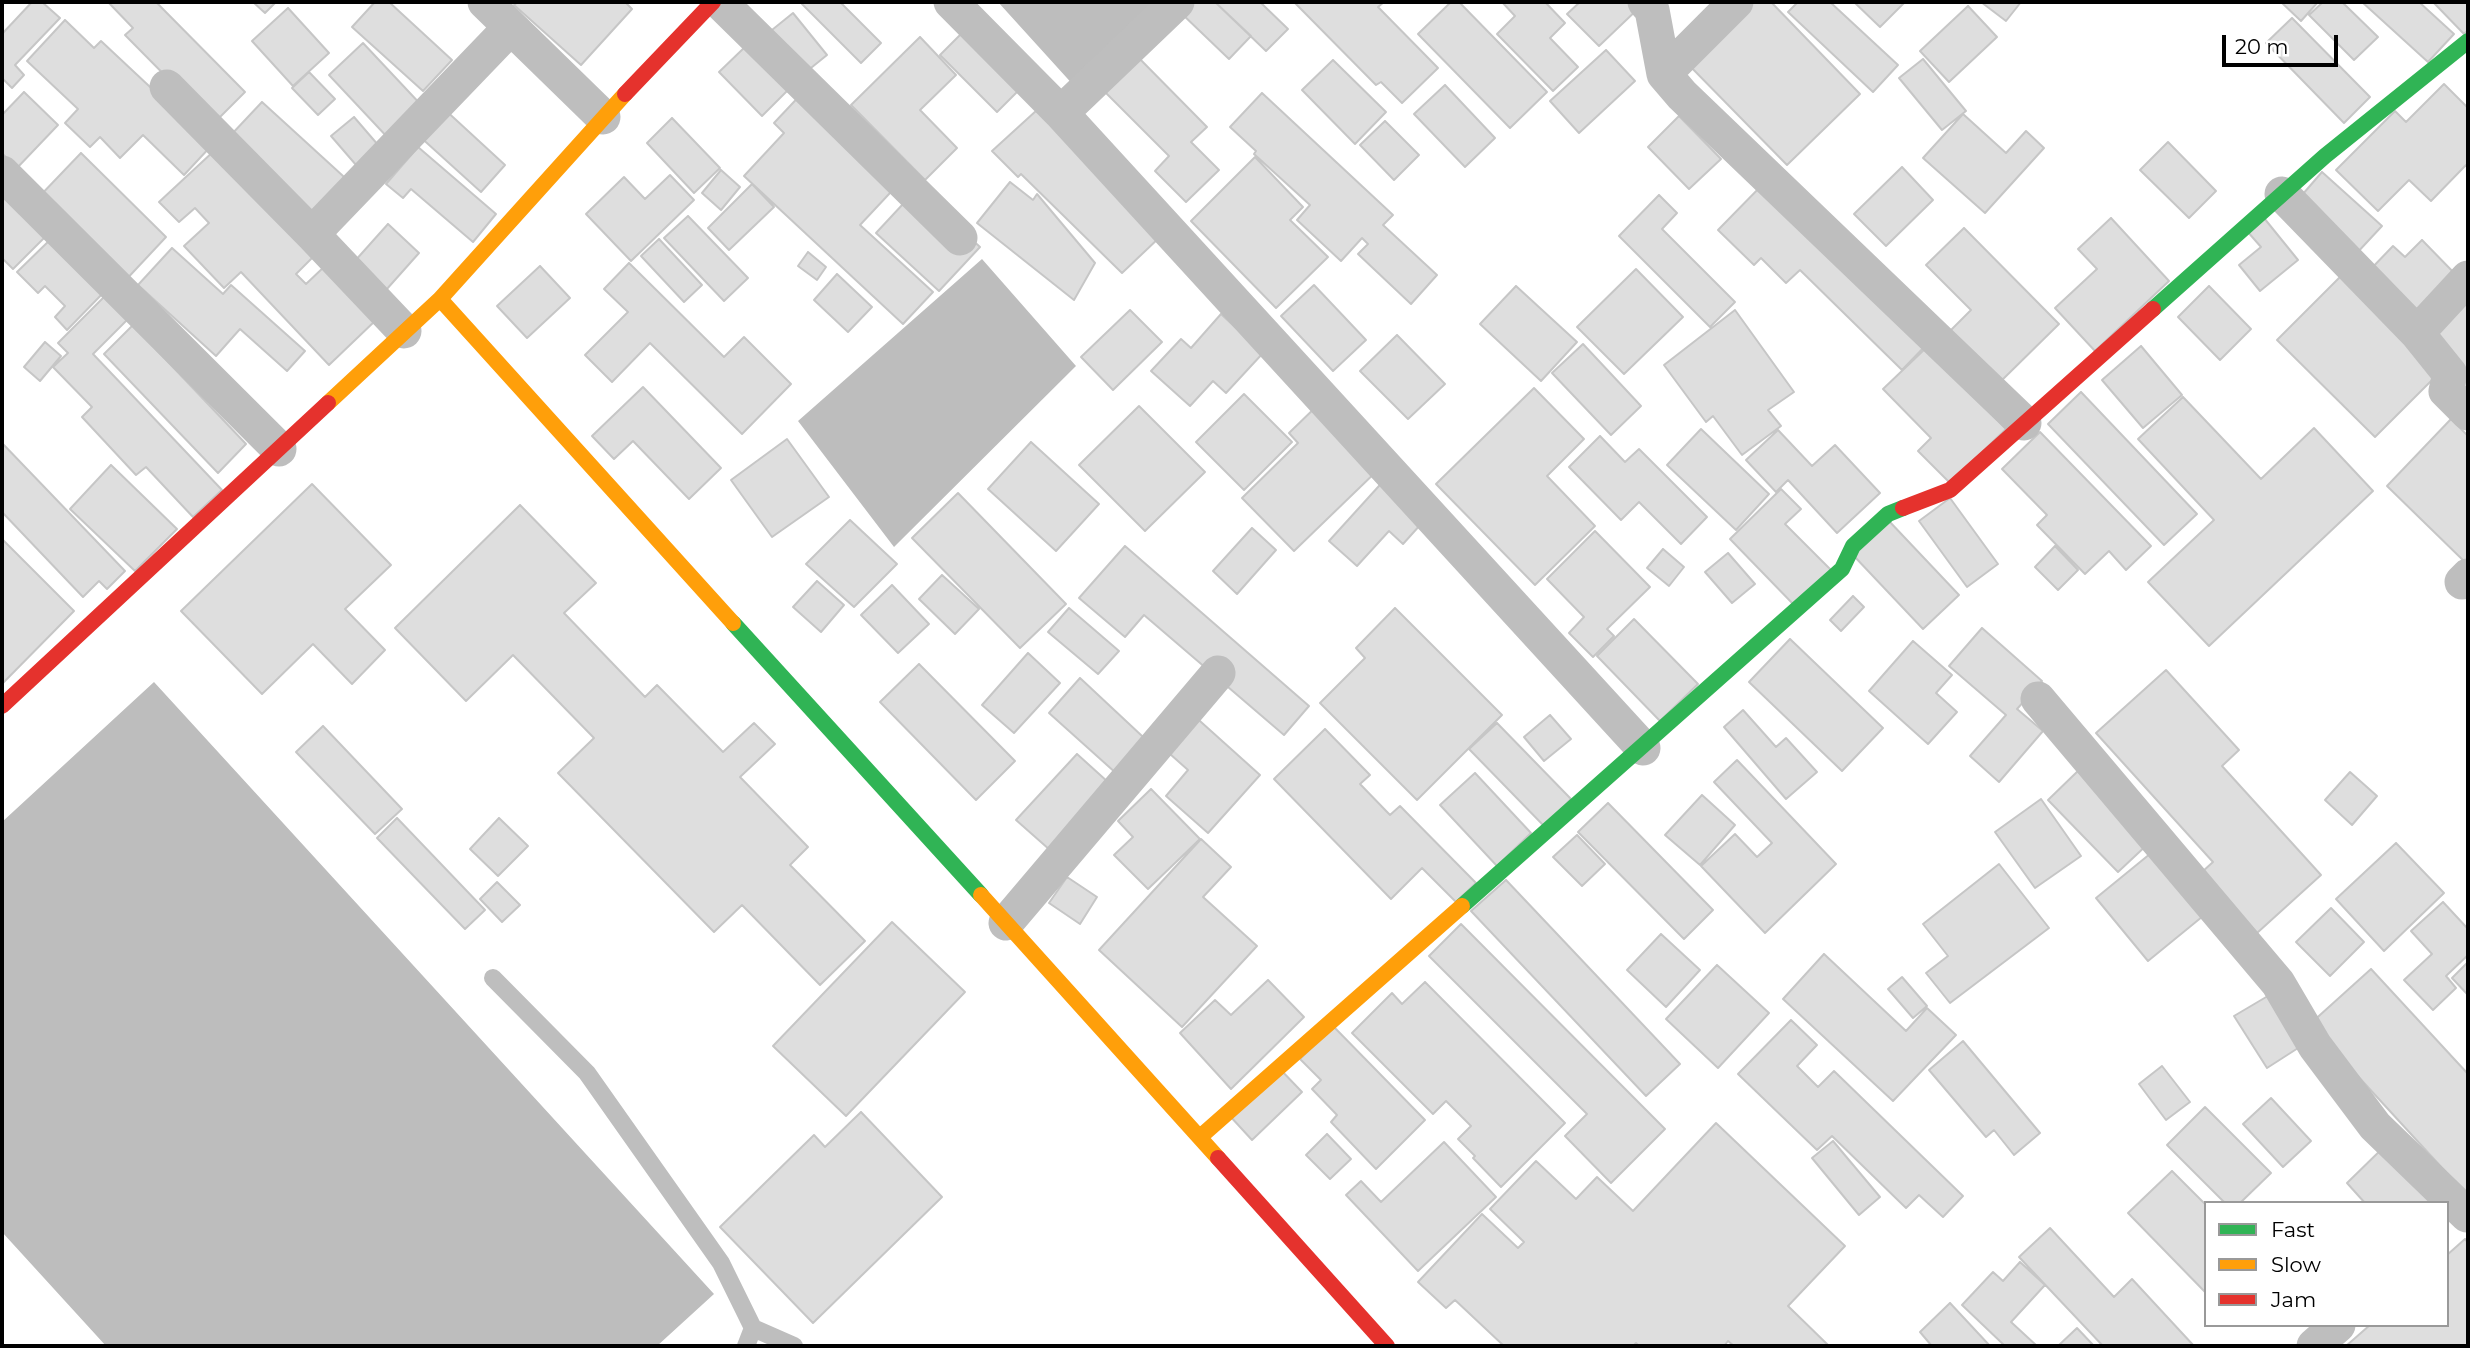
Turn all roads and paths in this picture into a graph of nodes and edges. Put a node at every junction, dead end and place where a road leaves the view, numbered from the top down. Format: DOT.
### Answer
graph roads {
  1 [pos="485,2"];
  2 [pos="713,2"];
  3 [pos="720,2"];
  4 [pos="951,2"];
  5 [pos="1177,2"];
  6 [pos="1645,2"];
  7 [pos="1736,2"];
  8 [pos="510,28"];
  9 [pos="2468,41"];
  10 [pos="1664,74"];
  11 [pos="167,87"];
  12 [pos="1061,113"];
  13 [pos="603,117"];
  14 [pos="2,173"];
  15 [pos="2282,194"];
  16 [pos="312,234"];
  17 [pos="960,238"];
  18 [pos="2468,278"];
  19 [pos="440,299"];
  20 [pos="404,331"];
  21 [pos="2417,333"];
  22 [pos="2468,413"];
  23 [pos="2024,423"];
  24 [pos="279,449"];
  25 [pos="1218,673"];
  26 [pos="2038,699"];
  27 [pos="2,706"];
  28 [pos="1643,748"];
  29 [pos="1006,923"];
  30 [pos="492,978"];
  31 [pos="1200,1137"];
  32 [pos="2444,1201"];
  33 [pos="2449,1207"];
  34 [pos="2461,1220"];
  35 [pos="2336,1327"];
  36 [pos="753,1328"];
  37 [pos="746,1346"];
  38 [pos="794,1346"];
  39 [pos="1387,1346"];
  40 [pos="2314,1346"];
  1 -- 8 [label="street"];
  2 -- 13 [label="street"];
  3 -- 17 [label="street"];
  4 -- 12 [label="street"];
  5 -- 12 [label="street"];
  6 -- 10 [label="street"];
  7 -- 10 [label="street"];
  8 -- 13 [label="street"];
  8 -- 16 [label="street"];
  9 -- 15 [label="street"];
  10 -- 23 [label="street"];
  11 -- 16 [label="street"];
  12 -- 28 [label="street"];
  13 -- 19 [label="street"];
  14 -- 24 [label="street"];
  15 -- 21 [label="street"];
  15 -- 23 [label="street"];
  16 -- 20 [label="street"];
  18 -- 21 [label="street"];
  19 -- 20 [label="street"];
  19 -- 29 [label="street"];
  20 -- 24 [label="street"];
  21 -- 22 [label="street"];
  23 -- 28 [label="street"];
  24 -- 27 [label="street"];
  25 -- 29 [label="street"];
  26 -- 32 [label="street"];
  28 -- 31 [label="street"];
  29 -- 31 [label="street"];
  30 -- 36 [label="lane"];
  31 -- 39 [label="street"];
  33 -- 34 [label="street"];
  35 -- 40 [label="street"];
  36 -- 37 [label="lane"];
  36 -- 38 [label="lane"];
}
